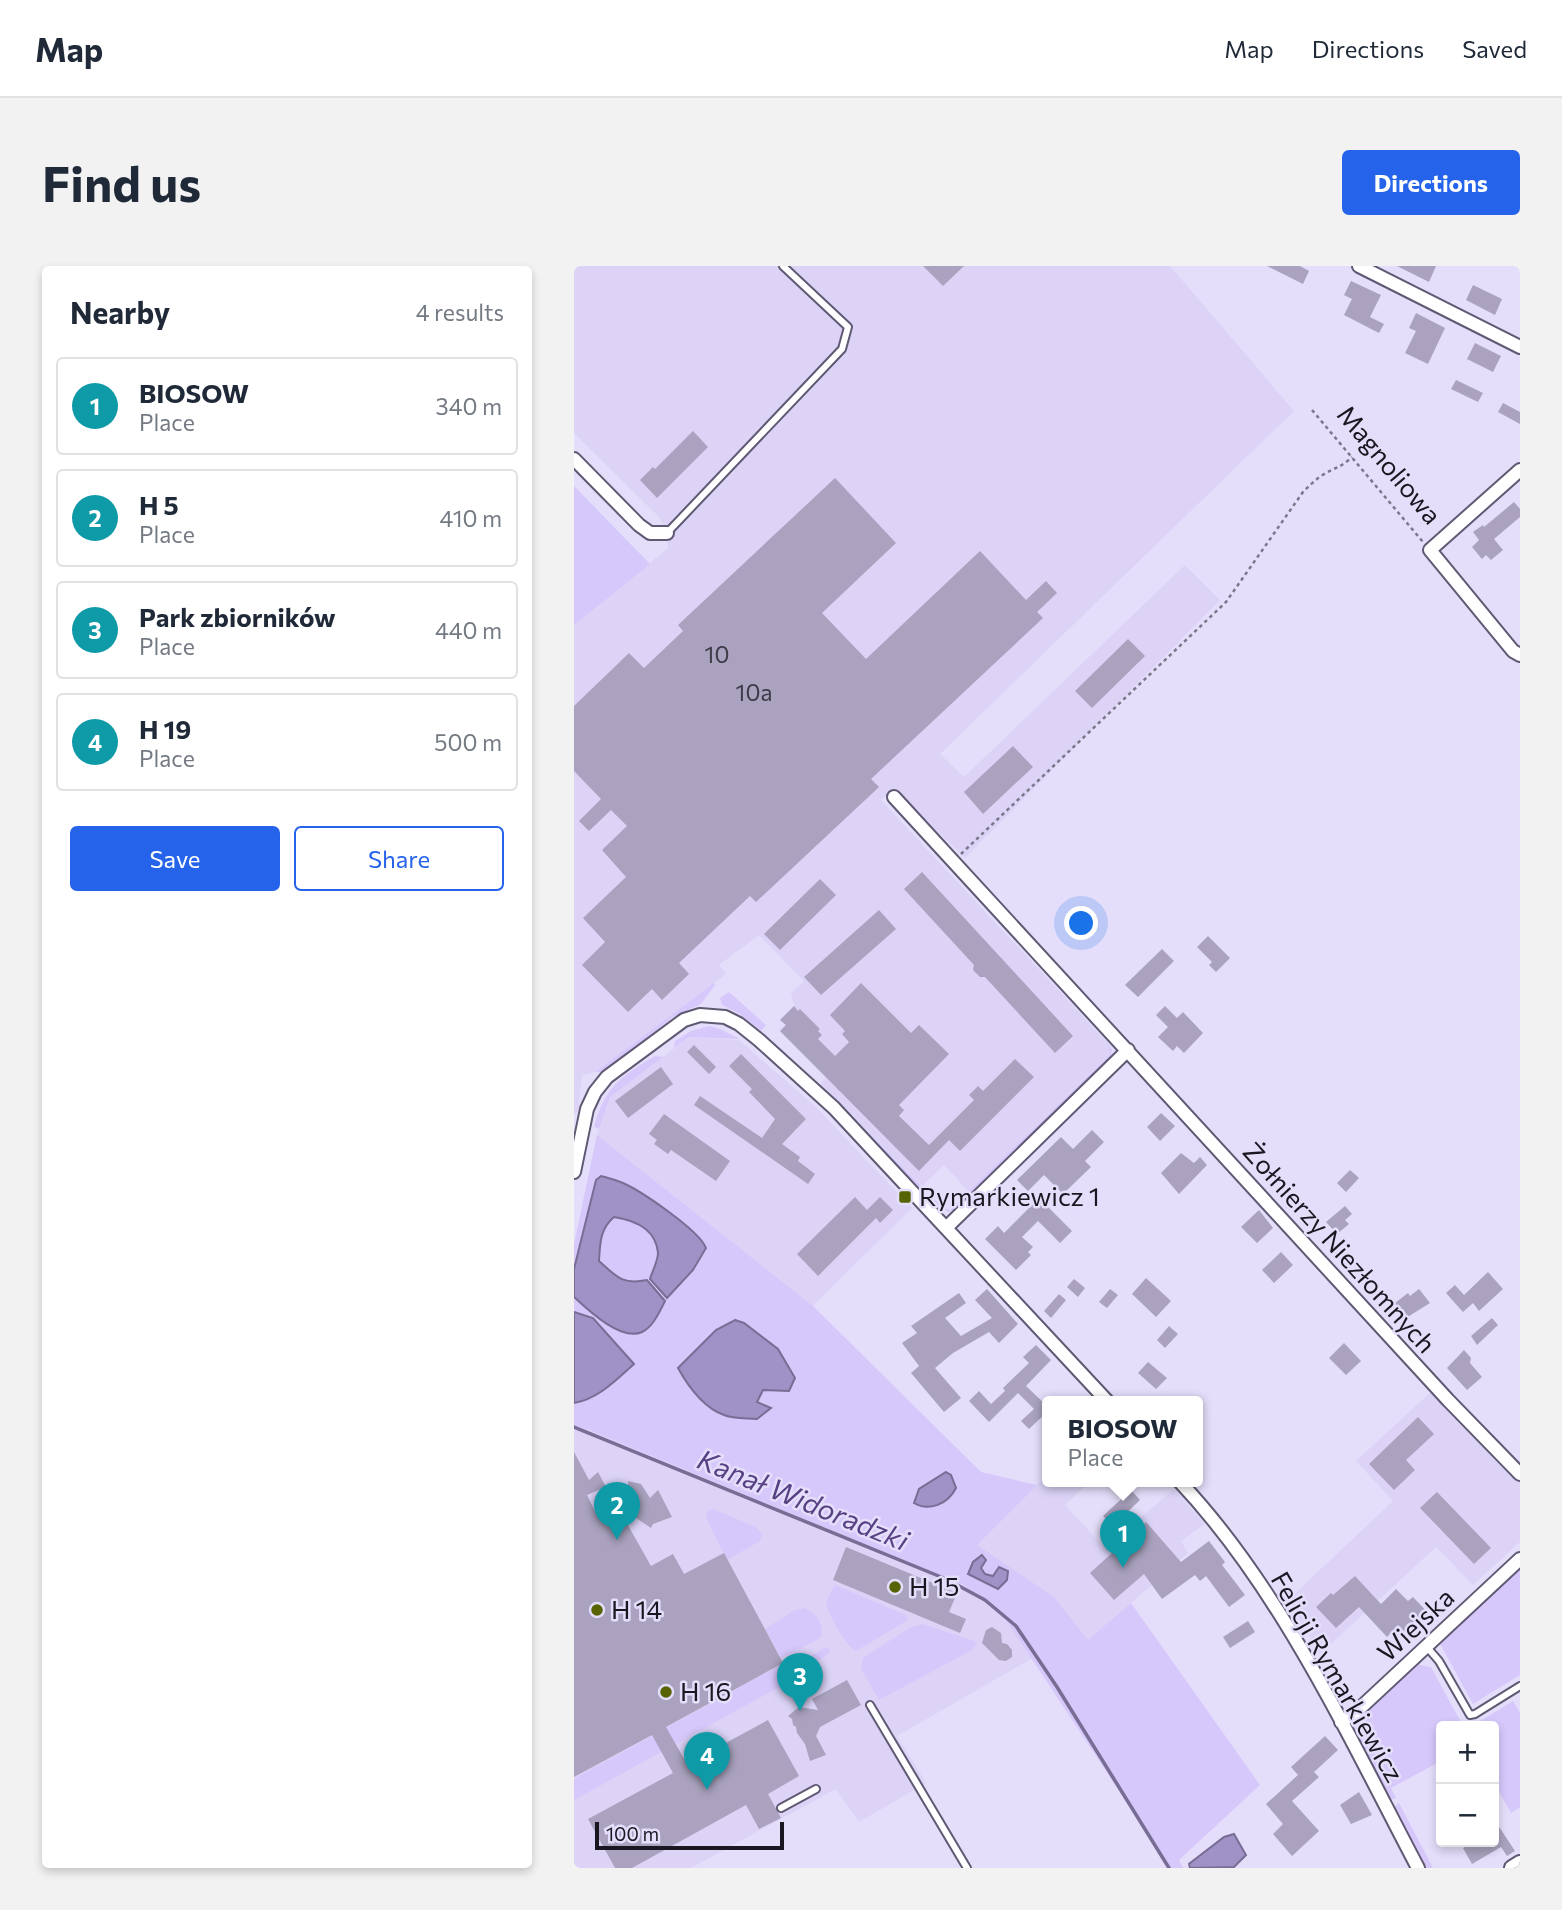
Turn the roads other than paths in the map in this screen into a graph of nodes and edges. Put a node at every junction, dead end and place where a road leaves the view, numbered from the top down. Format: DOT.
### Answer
graph roads {
  1 [pos="783,266"];
  2 [pos="1359,266"];
  3 [pos="1520,347"];
  4 [pos="574,459"];
  5 [pos="1520,470"];
  6 [pos="667,533"];
  7 [pos="1520,655"];
  8 [pos="894,797"];
  9 [pos="1128,1050"];
  10 [pos="574,1172"];
  11 [pos="947,1227"];
  12 [pos="1102,1396"];
  13 [pos="1520,1474"];
  14 [pos="1185,1487"];
  15 [pos="1520,1559"];
  16 [pos="1426,1646"];
  17 [pos="1520,1686"];
  18 [pos="870,1705"];
  19 [pos="1340,1722"];
  20 [pos="816,1789"];
  21 [pos="781,1808"];
  22 [pos="1520,1863"];
  23 [pos="967,1868"];
  24 [pos="1418,1868"];
  25 [pos="1512,1868"];
  1 -- 6 [label="lane"];
  2 -- 3 [label="street"];
  4 -- 6 [label="street"];
  5 -- 7 [label="street, Magnoliowa"];
  8 -- 9 [label="street, Żołnierzy Niezłomnych"];
  9 -- 11 [label="street"];
  9 -- 13 [label="street, Żołnierzy Niezłomnych"];
  10 -- 11 [label="street"];
  11 -- 12 [label="street"];
  14 -- 19 [label="street, Felicji Rymarkiewicz"];
  15 -- 16 [label="street, Wiejska"];
  16 -- 17 [label="lane"];
  16 -- 19 [label="street, Wiejska"];
  18 -- 23 [label="lane"];
  19 -- 24 [label="street, Felicji Rymarkiewicz"];
  20 -- 21 [label="lane"];
  22 -- 25 [label="street"];
}
